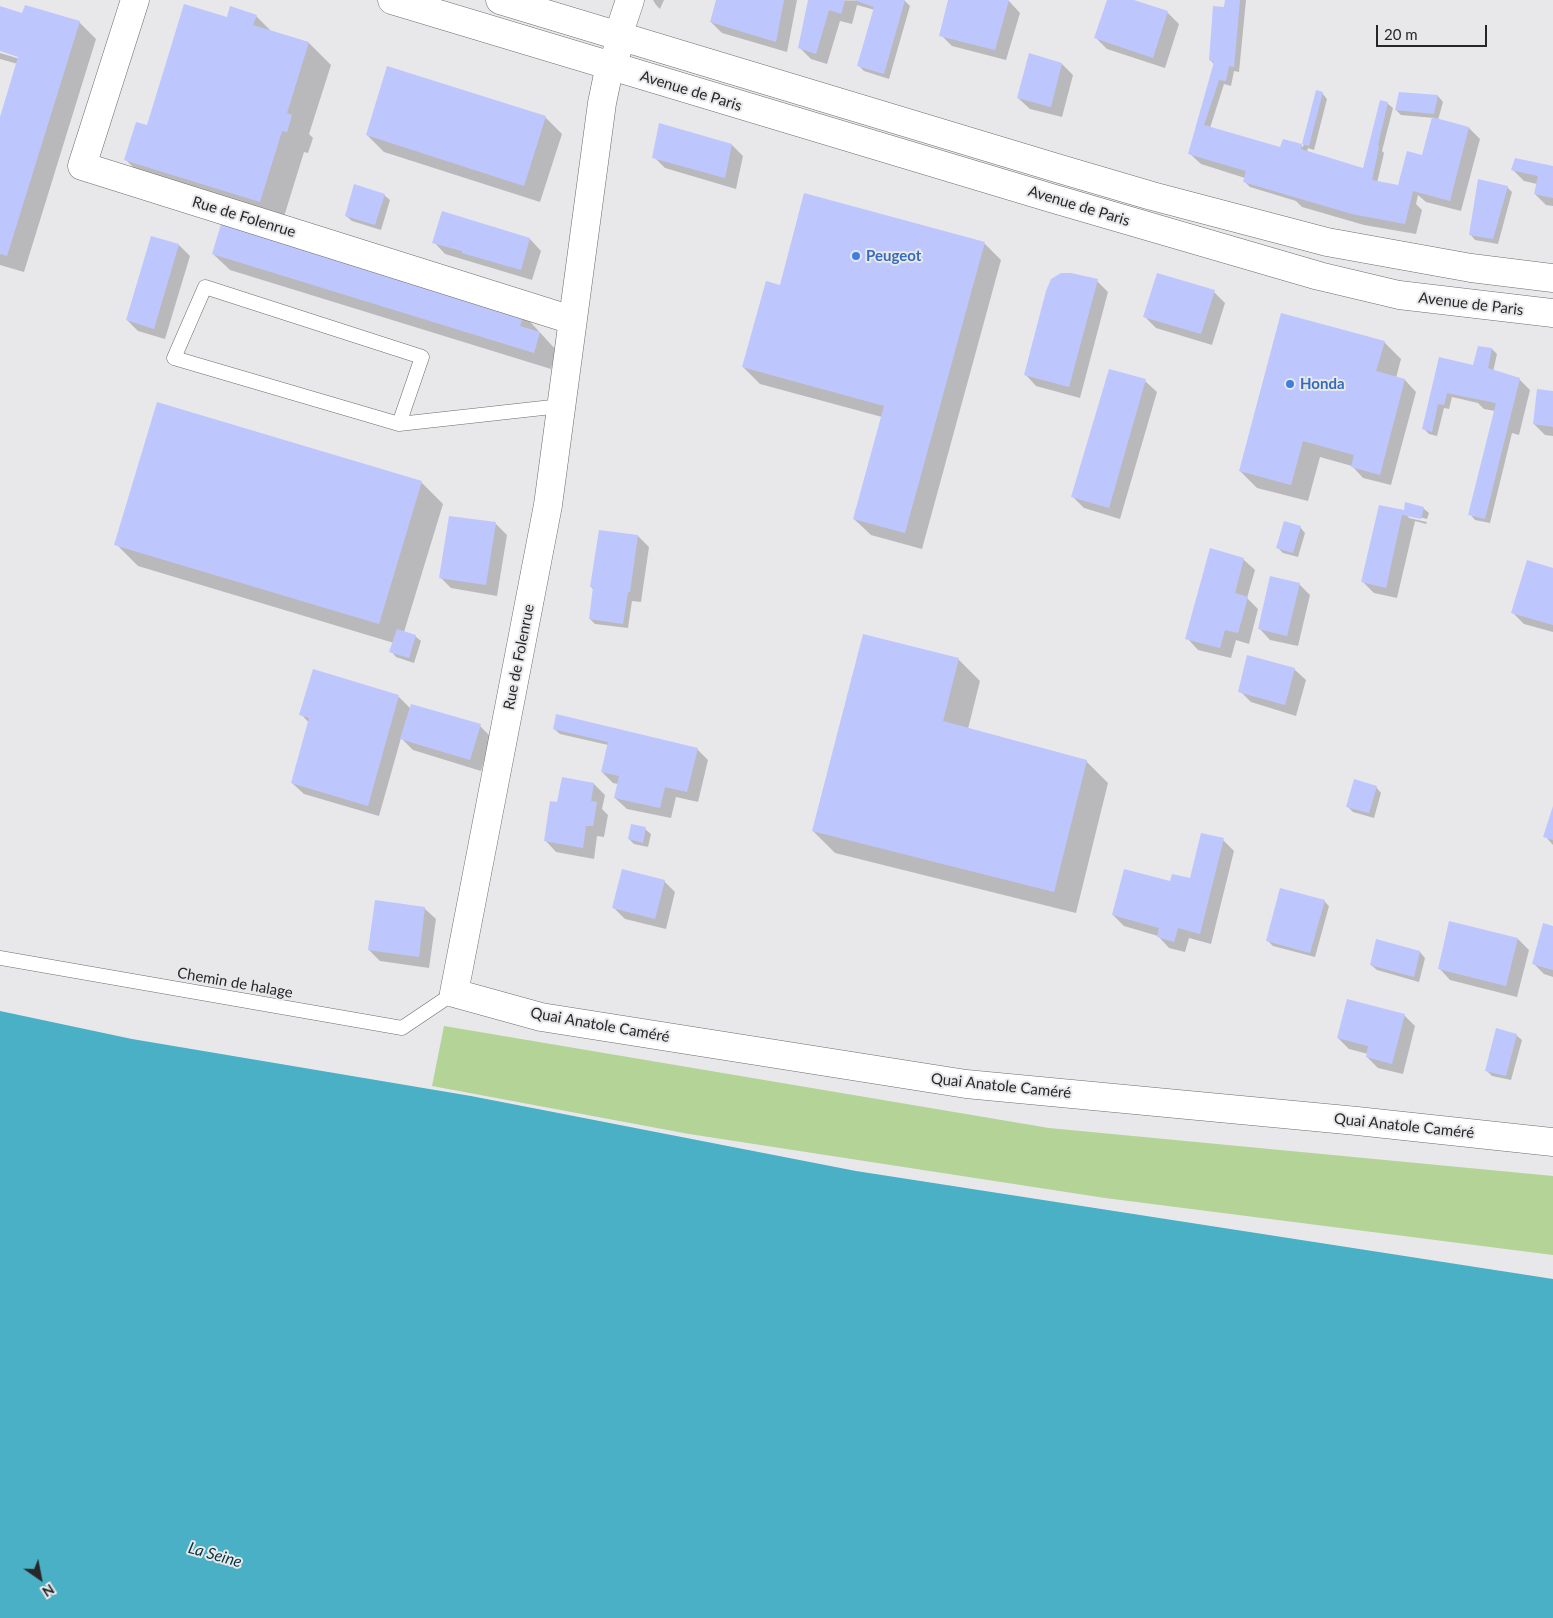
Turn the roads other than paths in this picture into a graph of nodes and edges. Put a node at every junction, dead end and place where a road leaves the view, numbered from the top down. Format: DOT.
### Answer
graph roads {
  1 [pos="135,0"];
  2 [pos="392,0"];
  3 [pos="500,0"];
  4 [pos="630,0"];
  5 [pos="622,37"];
  6 [pos="611,67"];
  7 [pos="1553,278"];
  8 [pos="1553,313"];
  9 [pos="572,320"];
  10 [pos="561,406"];
  11 [pos="398,424"];
  12 [pos="0,958"];
  13 [pos="454,993"];
  14 [pos="1553,1142"];
  1 -- 9 [label="street, Rue de Folenrue"];
  2 -- 6 [label="street, Avenue de Paris"];
  3 -- 5 [label="street, Avenue de Paris"];
  4 -- 5 [label="street, Rue de Folenrue"];
  5 -- 6 [label="street, Rue de Folenrue"];
  5 -- 7 [label="street, Avenue de Paris"];
  6 -- 8 [label="street, Avenue de Paris"];
  6 -- 9 [label="street, Rue de Folenrue"];
  9 -- 10 [label="street, Rue de Folenrue"];
  10 -- 11 [label="lane"];
  10 -- 13 [label="street, Rue de Folenrue"];
  11 -- 11 [label="lane"];
  12 -- 13 [label="lane, Chemin de halage"];
  13 -- 14 [label="street, Quai Anatole Caméré"];
}
